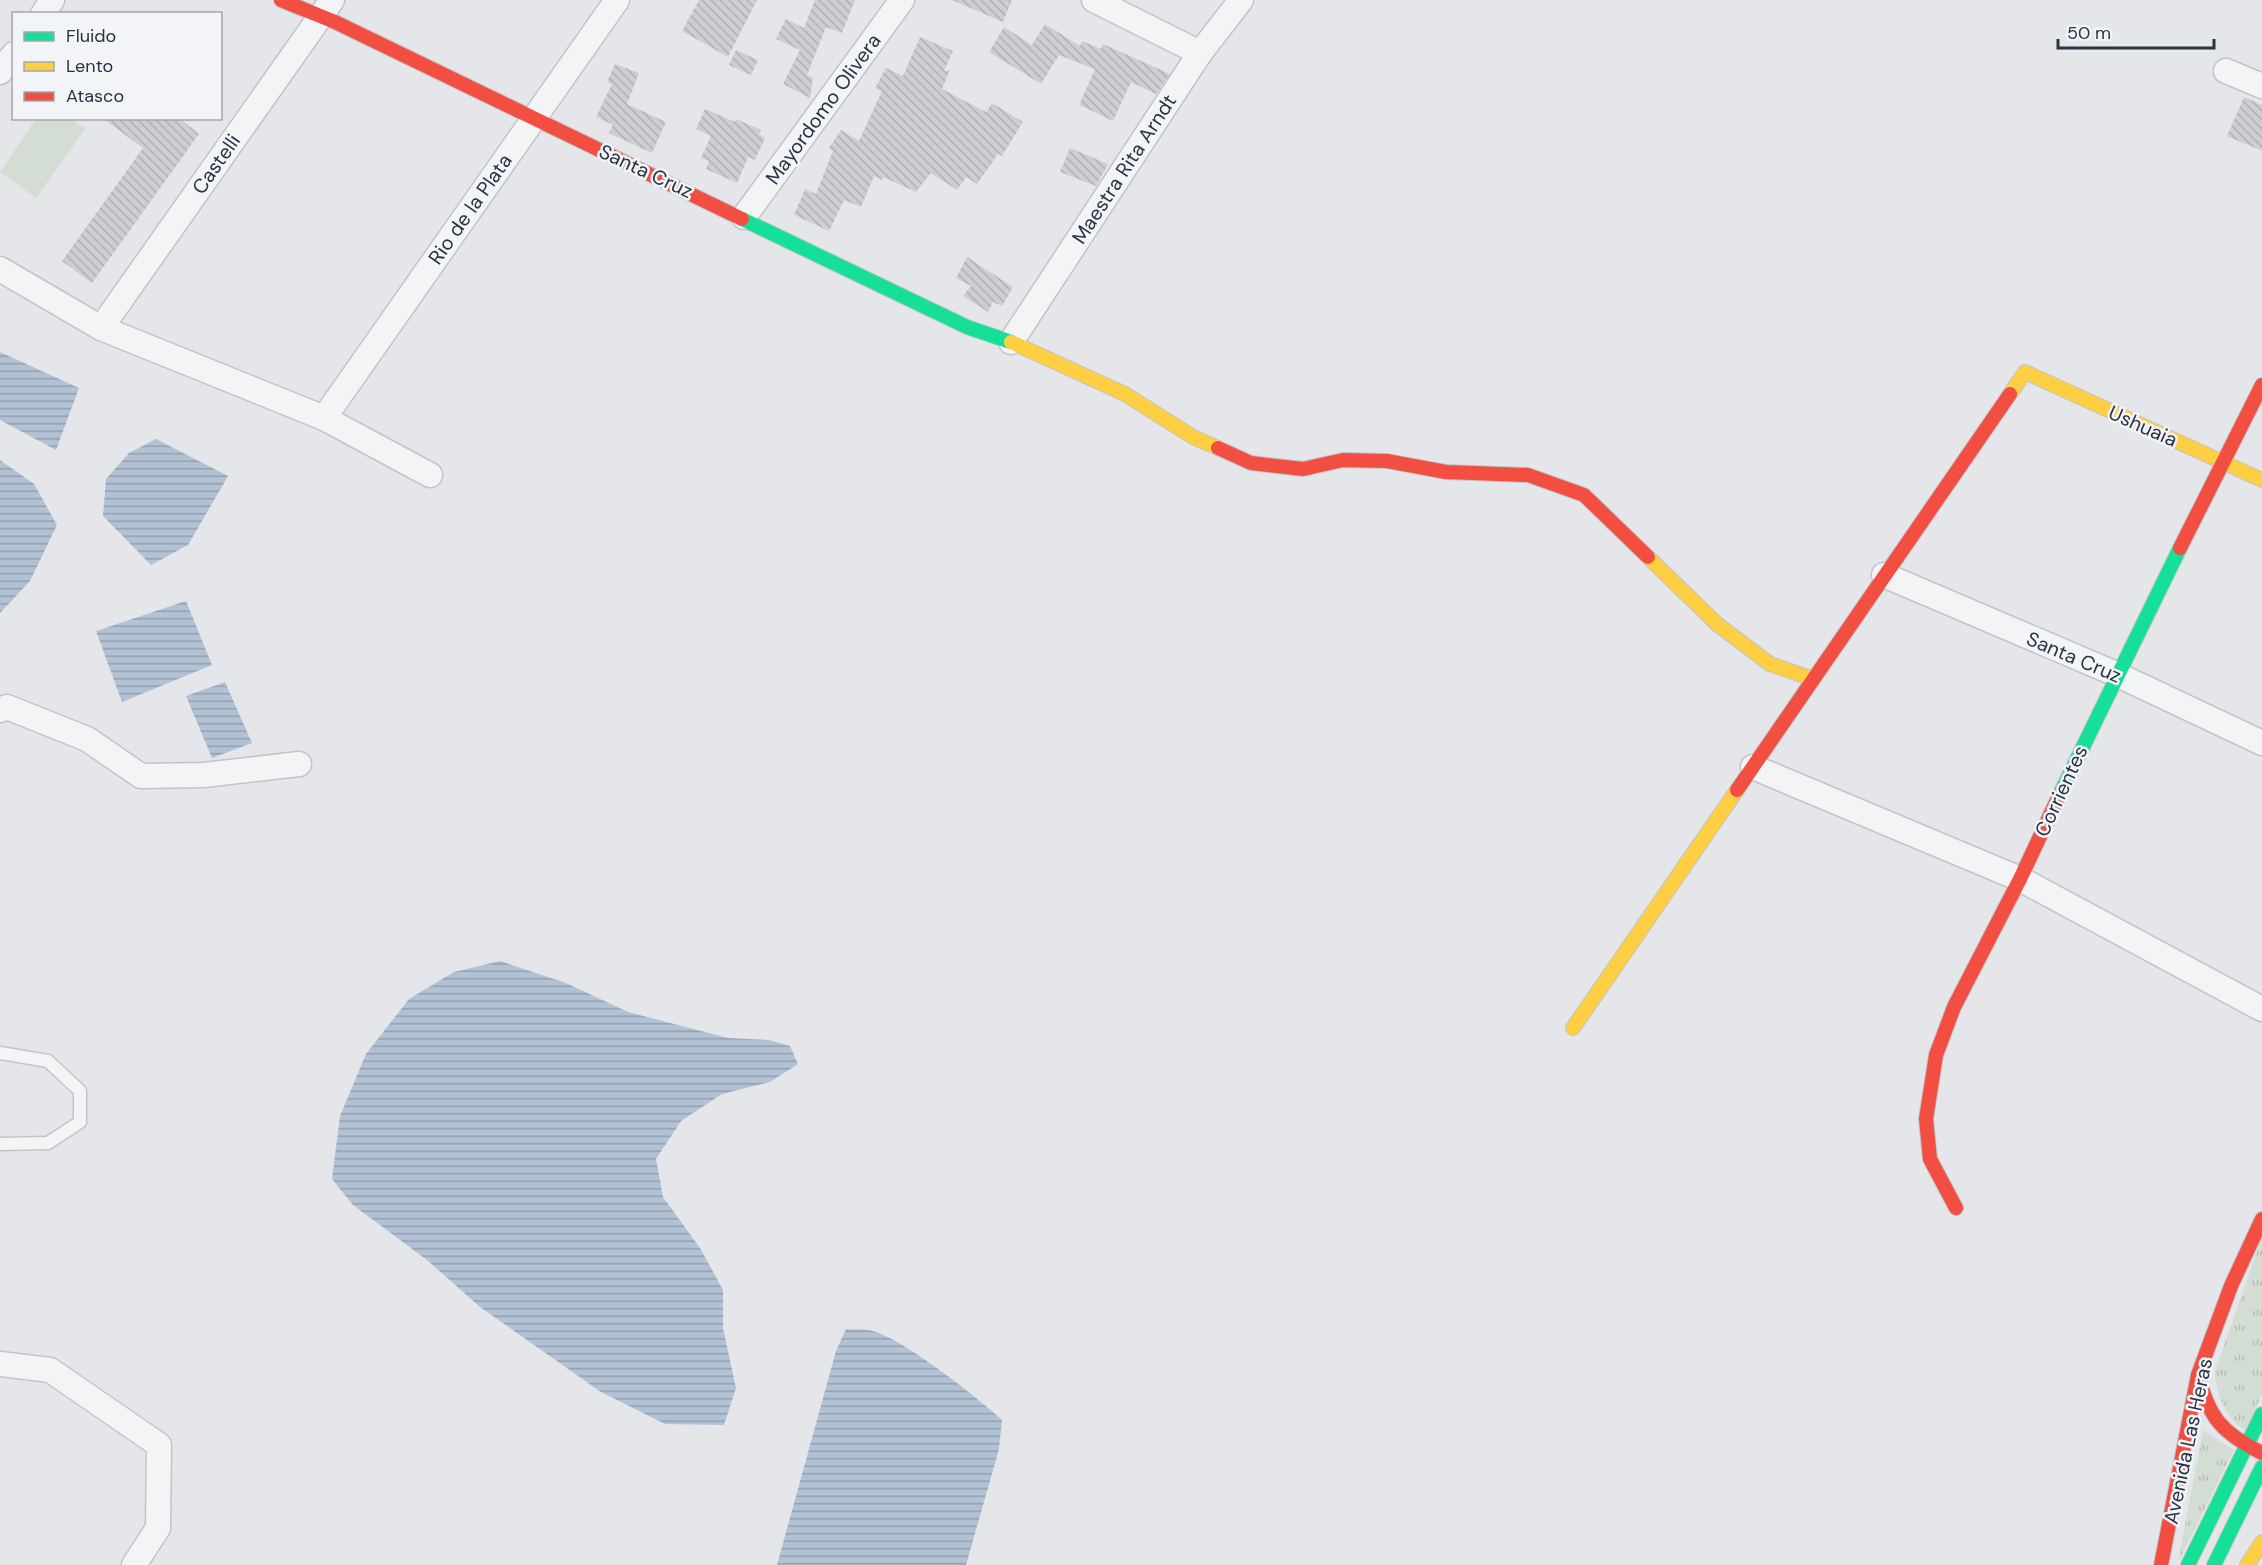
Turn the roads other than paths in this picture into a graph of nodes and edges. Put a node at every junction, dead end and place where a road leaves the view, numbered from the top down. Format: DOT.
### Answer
graph roads {
  1 [pos="281,0"];
  2 [pos="617,0"];
  3 [pos="902,0"];
  4 [pos="1094,0"];
  5 [pos="1241,0"];
  6 [pos="326,8"];
  7 [pos="1200,53"];
  8 [pos="12,57"];
  9 [pos="2226,71"];
  10 [pos="0,72"];
  11 [pos="2262,86"];
  12 [pos="533,117"];
  13 [pos="744,218"];
  14 [pos="0,269"];
  15 [pos="101,328"];
  16 [pos="1011,342"];
  17 [pos="2262,384"];
  18 [pos="324,418"];
  19 [pos="2224,462"];
  20 [pos="430,475"];
  21 [pos="2262,480"];
  22 [pos="1884,576"];
  23 [pos="2116,674"];
  24 [pos="1813,679"];
  25 [pos="0,710"];
  26 [pos="2262,743"];
  27 [pos="299,764"];
  28 [pos="1753,767"];
  29 [pos="2020,879"];
  30 [pos="2262,1009"];
  31 [pos="1573,1028"];
  32 [pos="0,1053"];
  33 [pos="0,1143"];
  34 [pos="1956,1208"];
  35 [pos="2262,1219"];
  36 [pos="0,1364"];
  37 [pos="2199,1376"];
  38 [pos="2262,1414"];
  39 [pos="2247,1446"];
  40 [pos="2262,1453"];
  41 [pos="2262,1467"];
  42 [pos="2262,1542"];
  43 [pos="134,1565"];
  44 [pos="2161,1565"];
  45 [pos="2188,1565"];
  46 [pos="2214,1565"];
  47 [pos="2247,1565"];
  1 -- 6 [label="street, Santa Cruz"];
  2 -- 12 [label="street, Rio de la Plata"];
  3 -- 13 [label="street, Mayordomo Olivera"];
  4 -- 7 [label="street"];
  5 -- 7 [label="street, Maestra Rita Arndt"];
  6 -- 12 [label="street, Santa Cruz"];
  6 -- 15 [label="street, Castelli"];
  7 -- 16 [label="street, Maestra Rita Arndt"];
  8 -- 10 [label="street"];
  9 -- 11 [label="street"];
  12 -- 13 [label="street, Santa Cruz"];
  12 -- 18 [label="street, Rio de la Plata"];
  13 -- 16 [label="street, Santa Cruz"];
  14 -- 15 [label="street"];
  15 -- 18 [label="street"];
  16 -- 24 [label="street, Santa Cruz"];
  17 -- 19 [label="street, Corrientes"];
  18 -- 20 [label="street"];
  19 -- 21 [label="street, Ushuaia"];
  19 -- 22 [label="street, Ushuaia"];
  19 -- 23 [label="street, Corrientes"];
  22 -- 23 [label="street, Santa Cruz"];
  22 -- 24 [label="street"];
  23 -- 26 [label="street, Santa Cruz"];
  23 -- 29 [label="street, Corrientes"];
  24 -- 28 [label="street"];
  25 -- 27 [label="street"];
  28 -- 29 [label="street"];
  28 -- 31 [label="street"];
  29 -- 30 [label="street"];
  29 -- 34 [label="street, Corrientes"];
  32 -- 33 [label="lane"];
  35 -- 37 [label="street, Avenida Las Heras"];
  36 -- 43 [label="street"];
  37 -- 39 [label="street"];
  37 -- 44 [label="street, Avenida Las Heras"];
  38 -- 39 [label="street"];
  39 -- 40 [label="street"];
  39 -- 45 [label="street"];
  41 -- 46 [label="street"];
  42 -- 47 [label="street"];
}
